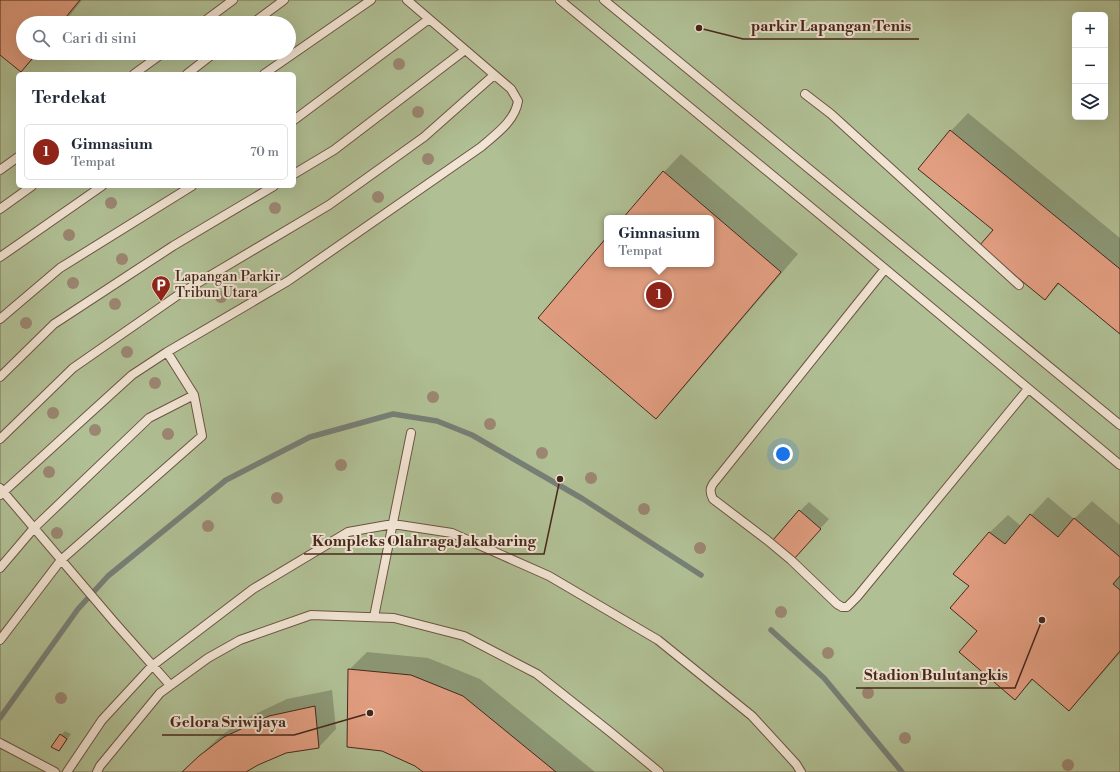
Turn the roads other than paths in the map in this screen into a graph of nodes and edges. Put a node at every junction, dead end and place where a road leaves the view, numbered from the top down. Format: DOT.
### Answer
graph roads {
  1 [pos="233,0"];
  2 [pos="284,0"];
  3 [pos="371,0"];
  4 [pos="407,0"];
  5 [pos="560,0"];
  6 [pos="604,0"];
  7 [pos="211,16"];
  8 [pos="263,16"];
  9 [pos="429,19"];
  10 [pos="465,50"];
  11 [pos="296,52"];
  12 [pos="153,60"];
  13 [pos="205,60"];
  14 [pos="284,60"];
  15 [pos="137,72"];
  16 [pos="190,72"];
  17 [pos="267,72"];
  18 [pos="494,75"];
  19 [pos="805,94"];
  20 [pos="296,119"];
  21 [pos="16,158"];
  22 [pos="0,170"];
  23 [pos="296,173"];
  24 [pos="29,188"];
  25 [pos="99,188"];
  26 [pos="189,188"];
  27 [pos="271,188"];
  28 [pos="0,209"];
  29 [pos="0,257"];
  30 [pos="885,269"];
  31 [pos="1019,284"];
  32 [pos="0,319"];
  33 [pos="167,352"];
  34 [pos="0,377"];
  35 [pos="1028,389"];
  36 [pos="194,395"];
  37 [pos="1120,425"];
  38 [pos="411,433"];
  39 [pos="0,439"];
  40 [pos="1120,465"];
  41 [pos="1,491"];
  42 [pos="393,524"];
  43 [pos="34,528"];
  44 [pos="61,560"];
  45 [pos="0,568"];
  46 [pos="374,617"];
  47 [pos="0,640"];
  48 [pos="152,666"];
  49 [pos="170,685"];
  50 [pos="0,743"];
  51 [pos="54,772"];
  52 [pos="67,772"];
  53 [pos="97,772"];
  54 [pos="659,772"];
  55 [pos="801,772"];
  1 -- 7 [label="lane"];
  2 -- 8 [label="lane"];
  3 -- 11 [label="lane"];
  4 -- 9 [label="lane"];
  5 -- 30 [label="lane"];
  6 -- 37 [label="lane"];
  9 -- 10 [label="lane"];
  9 -- 20 [label="lane"];
  10 -- 18 [label="lane"];
  10 -- 23 [label="lane"];
  12 -- 15 [label="lane"];
  13 -- 16 [label="lane"];
  14 -- 17 [label="lane"];
  18 -- 33 [label="lane"];
  18 -- 39 [label="lane"];
  19 -- 31 [label="lane"];
  21 -- 22 [label="lane"];
  24 -- 28 [label="lane"];
  25 -- 29 [label="lane"];
  26 -- 32 [label="lane"];
  27 -- 34 [label="lane"];
  30 -- 35 [label="lane"];
  30 -- 35 [label="lane"];
  33 -- 36 [label="lane"];
  33 -- 41 [label="lane"];
  35 -- 40 [label="lane"];
  36 -- 43 [label="lane"];
  36 -- 44 [label="lane"];
  38 -- 42 [label="lane"];
  41 -- 43 [label="lane"];
  42 -- 46 [label="lane"];
  42 -- 48 [label="lane"];
  42 -- 55 [label="lane"];
  43 -- 44 [label="lane"];
  43 -- 45 [label="lane"];
  44 -- 47 [label="lane"];
  44 -- 48 [label="lane"];
  46 -- 49 [label="lane"];
  46 -- 54 [label="lane"];
  48 -- 49 [label="lane"];
  48 -- 52 [label="lane"];
  49 -- 53 [label="lane"];
  50 -- 51 [label="lane"];
}
